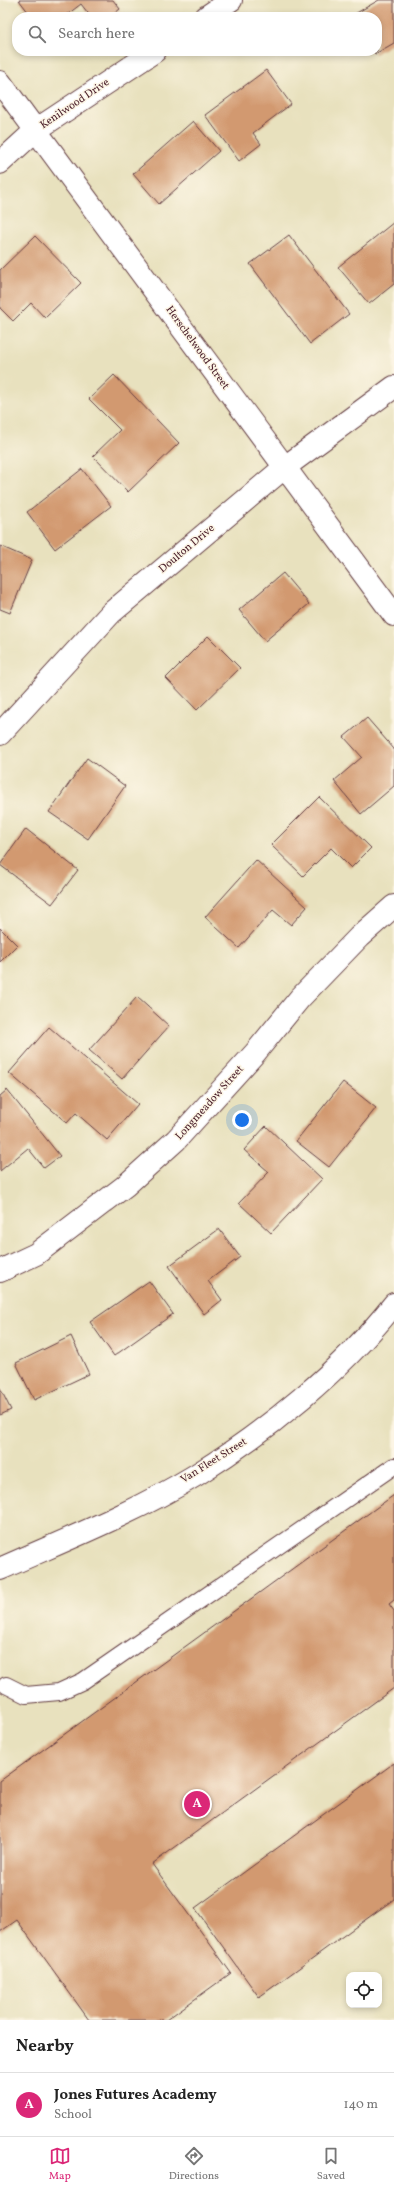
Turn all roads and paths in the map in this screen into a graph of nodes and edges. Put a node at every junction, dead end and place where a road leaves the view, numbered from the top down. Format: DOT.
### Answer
graph roads {
  1 [pos="231,0"];
  2 [pos="213,12"];
  3 [pos="147,56"];
  4 [pos="0,82"];
  5 [pos="36,130"];
  6 [pos="0,163"];
  7 [pos="394,388"];
  8 [pos="285,467"];
  9 [pos="394,615"];
  10 [pos="0,734"];
  11 [pos="394,906"];
  12 [pos="0,1271"];
  13 [pos="394,1304"];
  14 [pos="394,1466"];
  15 [pos="0,1570"];
  16 [pos="2,1684"];
  1 -- 2 [label="street"];
  3 -- 5 [label="street, Kenilwood Drive"];
  4 -- 5 [label="street, Herschelwood Street"];
  5 -- 6 [label="street, Kenilwood Drive"];
  5 -- 8 [label="street, Herschelwood Street"];
  7 -- 8 [label="street, Doulton Drive"];
  8 -- 9 [label="street, Herschelwood Street"];
  8 -- 10 [label="street, Doulton Drive"];
  11 -- 12 [label="street, Longmeadow Street"];
  13 -- 15 [label="street, Van Fleet Street"];
  14 -- 16 [label="lane"];
}
